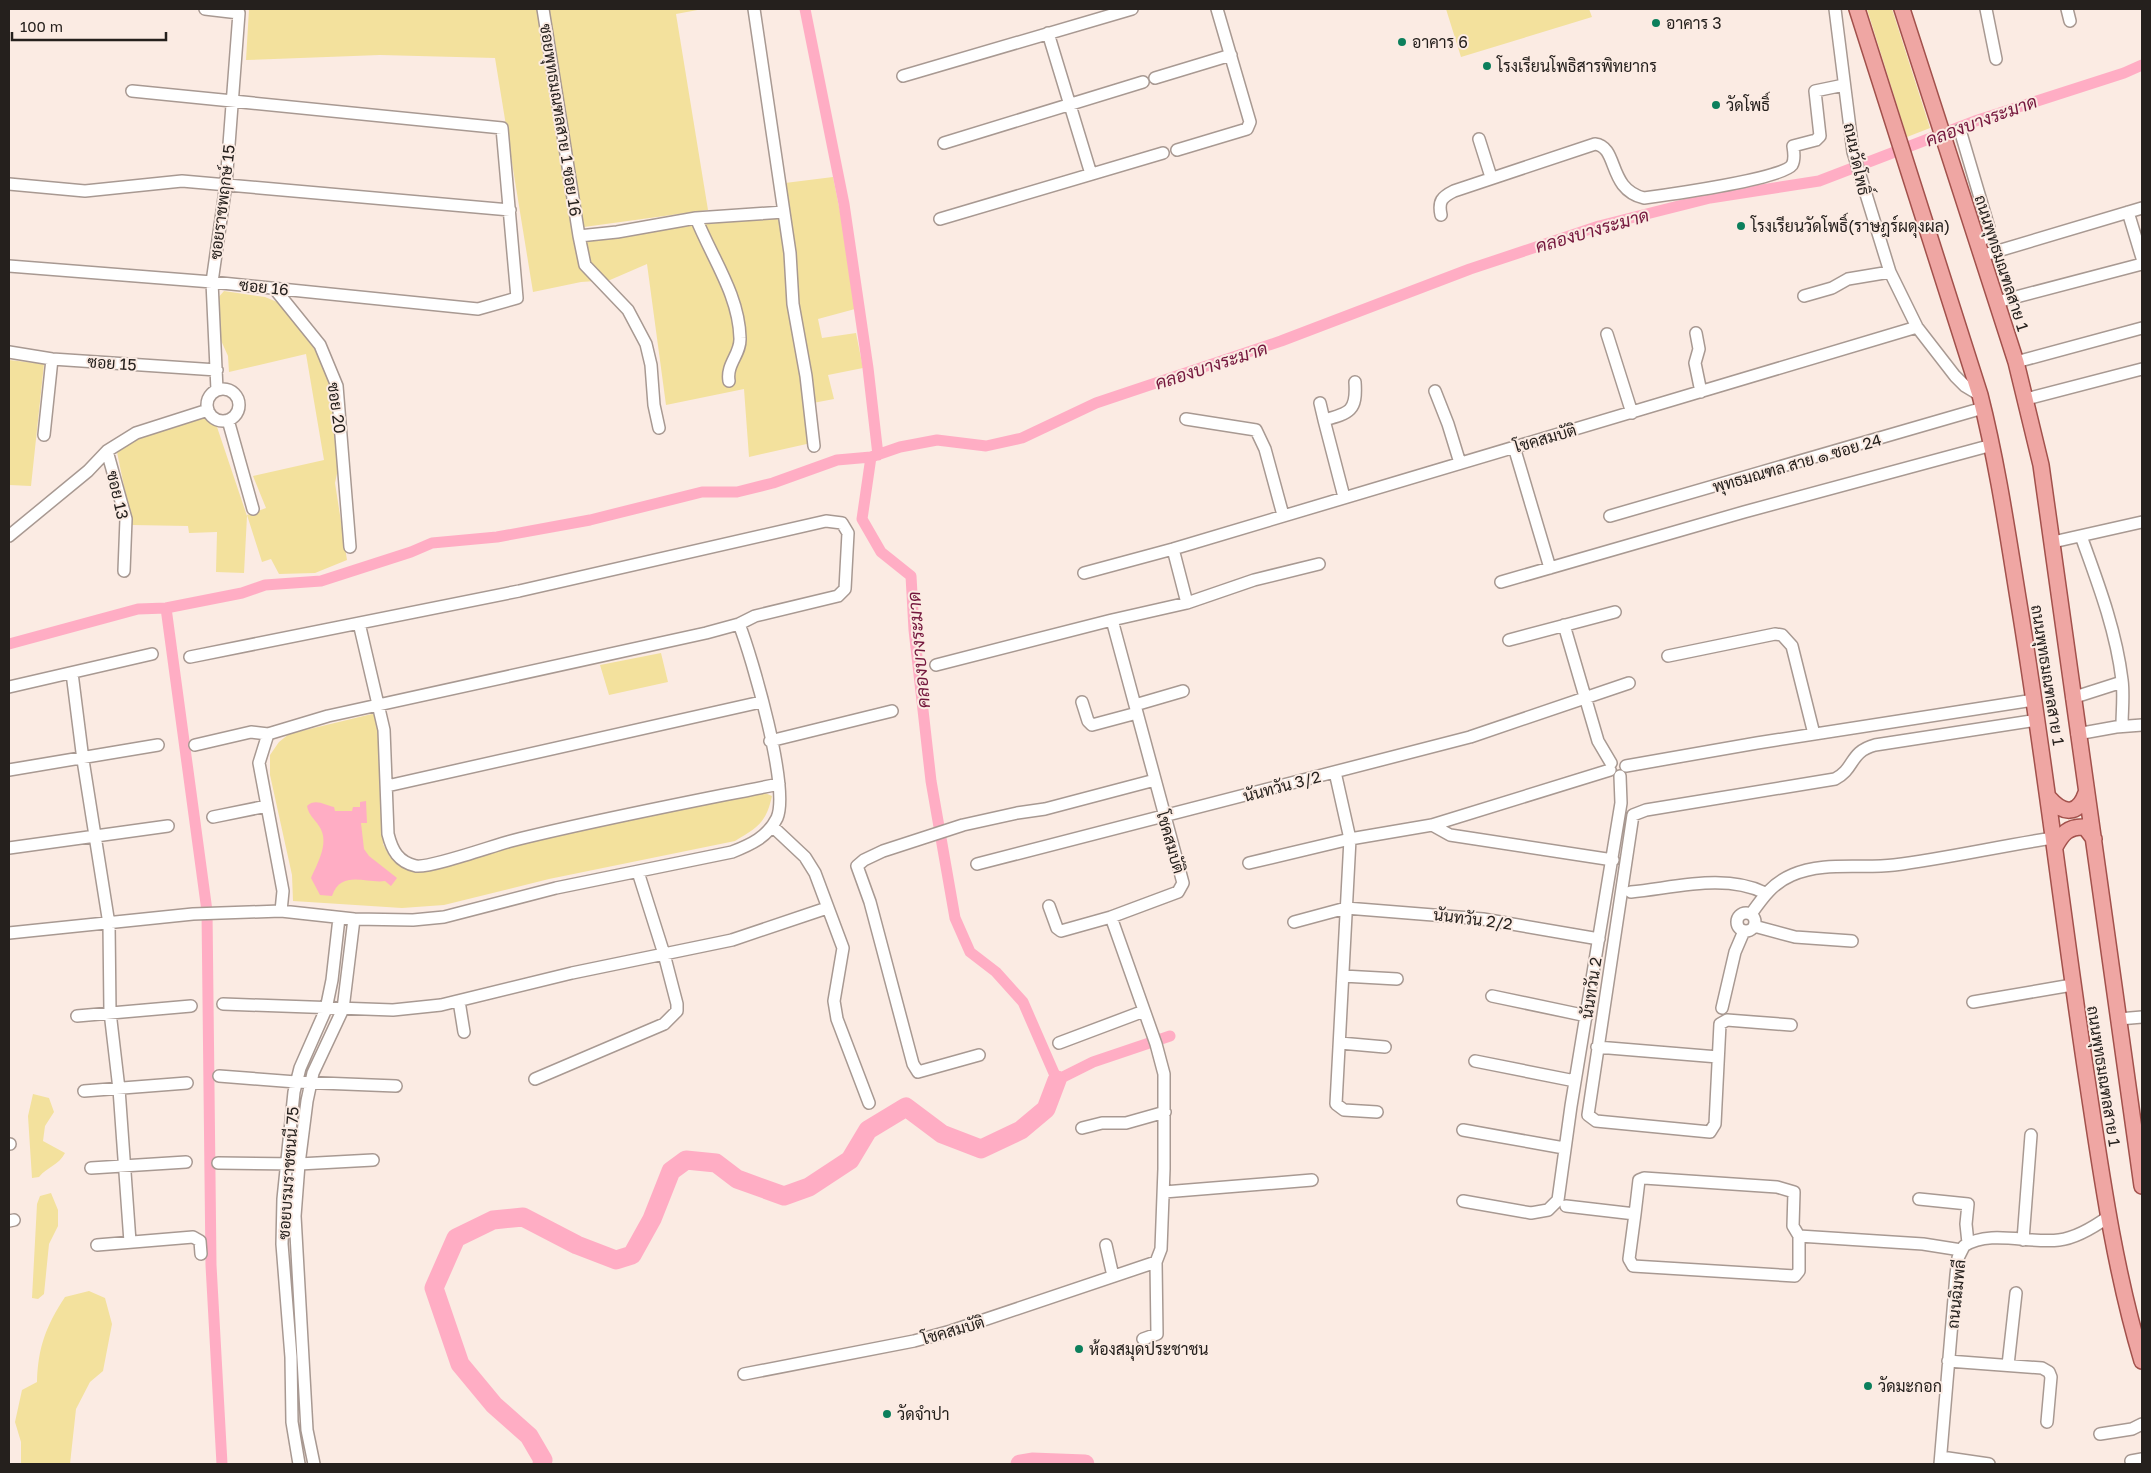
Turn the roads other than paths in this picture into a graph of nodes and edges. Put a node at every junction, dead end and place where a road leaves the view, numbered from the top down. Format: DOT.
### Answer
graph roads {
  1 [pos="205,9"];
  2 [pos="544,9"];
  3 [pos="754,9"];
  4 [pos="1132,9"];
  5 [pos="1217,9"];
  6 [pos="1835,9"];
  7 [pos="1858,9"];
  8 [pos="1902,9"];
  9 [pos="1986,9"];
  10 [pos="2067,9"];
  11 [pos="2070,21"];
  12 [pos="1048,33"];
  13 [pos="1231,55"];
  14 [pos="1996,59"];
  15 [pos="903,76"];
  16 [pos="1155,78"];
  17 [pos="1143,82"];
  18 [pos="1844,86"];
  19 [pos="132,91"];
  20 [pos="233,102"];
  21 [pos="1070,104"];
  22 [pos="1960,130"];
  23 [pos="1479,139"];
  24 [pos="944,143"];
  25 [pos="1177,150"];
  26 [pos="1163,153"];
  27 [pos="1091,174"];
  28 [pos="1491,178"];
  29 [pos="9,184"];
  30 [pos="226,184"];
  31 [pos="2142,208"];
  32 [pos="510,210"];
  33 [pos="784,212"];
  34 [pos="2128,212"];
  35 [pos="1441,214"];
  36 [pos="696,218"];
  37 [pos="940,219"];
  38 [pos="579,236"];
  39 [pos="1979,249"];
  40 [pos="2142,258"];
  41 [pos="2142,264"];
  42 [pos="9,266"];
  43 [pos="1890,272"];
  44 [pos="212,282"];
  45 [pos="274,288"];
  46 [pos="1804,296"];
  47 [pos="1997,302"];
  48 [pos="1917,326"];
  49 [pos="2142,328"];
  50 [pos="1696,333"];
  51 [pos="1607,334"];
  52 [pos="9,352"];
  53 [pos="52,359"];
  54 [pos="2016,362"];
  55 [pos="2142,369"];
  56 [pos="216,370"];
  57 [pos="729,381"];
  58 [pos="1355,382"];
  59 [pos="217,390"];
  60 [pos="1435,392"];
  61 [pos="1701,392"];
  62 [pos="2026,399"];
  63 [pos="1981,401"];
  64 [pos="1320,403"];
  65 [pos="208,410"];
  66 [pos="1632,413"];
  67 [pos="1186,419"];
  68 [pos="228,420"];
  69 [pos="1324,420"];
  70 [pos="659,428"];
  71 [pos="44,435"];
  72 [pos="1992,445"];
  73 [pos="814,446"];
  74 [pos="1514,447"];
  75 [pos="107,451"];
  76 [pos="1460,463"];
  77 [pos="1344,497"];
  78 [pos="253,509"];
  79 [pos="1283,515"];
  80 [pos="1610,516"];
  81 [pos="2142,522"];
  82 [pos="9,536"];
  83 [pos="2080,536"];
  84 [pos="2053,542"];
  85 [pos="350,547"];
  86 [pos="1173,549"];
  87 [pos="1319,564"];
  88 [pos="1550,568"];
  89 [pos="124,571"];
  90 [pos="1084,573"];
  91 [pos="1501,582"];
  92 [pos="1187,603"];
  93 [pos="1615,612"];
  94 [pos="1112,620"];
  95 [pos="359,623"];
  96 [pos="738,624"];
  97 [pos="1564,625"];
  98 [pos="1509,640"];
  99 [pos="152,654"];
  100 [pos="1668,656"];
  101 [pos="190,657"];
  102 [pos="936,665"];
  103 [pos="72,673"];
  104 [pos="2122,682"];
  105 [pos="1629,683"];
  106 [pos="9,687"];
  107 [pos="1183,691"];
  108 [pos="1585,698"];
  109 [pos="2072,698"];
  110 [pos="2034,700"];
  111 [pos="761,702"];
  112 [pos="1082,702"];
  113 [pos="379,704"];
  114 [pos="1136,709"];
  115 [pos="892,711"];
  116 [pos="2037,720"];
  117 [pos="2142,725"];
  118 [pos="2122,726"];
  119 [pos="268,734"];
  120 [pos="1814,734"];
  121 [pos="2077,734"];
  122 [pos="770,741"];
  123 [pos="158,745"];
  124 [pos="195,745"];
  125 [pos="82,760"];
  126 [pos="1617,769"];
  127 [pos="9,770"];
  128 [pos="1335,772"];
  129 [pos="1155,780"];
  130 [pos="779,784"];
  131 [pos="387,786"];
  132 [pos="2086,793"];
  133 [pos="2049,798"];
  134 [pos="267,806"];
  135 [pos="213,816"];
  136 [pos="1164,817"];
  137 [pos="1432,825"];
  138 [pos="168,826"];
  139 [pos="772,826"];
  140 [pos="95,837"];
  141 [pos="2094,838"];
  142 [pos="1350,839"];
  143 [pos="2054,843"];
  144 [pos="9,848"];
  145 [pos="1613,860"];
  146 [pos="1249,863"];
  147 [pos="977,864"];
  148 [pos="638,872"];
  149 [pos="1631,892"];
  150 [pos="1766,894"];
  151 [pos="1050,906"];
  152 [pos="827,908"];
  153 [pos="1346,908"];
  154 [pos="281,911"];
  155 [pos="1751,914"];
  156 [pos="1111,917"];
  157 [pos="338,918"];
  158 [pos="354,920"];
  159 [pos="1294,922"];
  160 [pos="109,924"];
  161 [pos="1749,929"];
  162 [pos="9,934"];
  163 [pos="1599,939"];
  164 [pos="1852,941"];
  165 [pos="664,954"];
  166 [pos="1343,976"];
  167 [pos="1397,979"];
  168 [pos="2072,984"];
  169 [pos="1492,996"];
  170 [pos="459,1001"];
  171 [pos="1973,1002"];
  172 [pos="223,1004"];
  173 [pos="191,1006"];
  174 [pos="326,1008"];
  175 [pos="1722,1008"];
  176 [pos="342,1009"];
  177 [pos="1144,1011"];
  178 [pos="110,1012"];
  179 [pos="77,1016"];
  180 [pos="1586,1016"];
  181 [pos="2142,1017"];
  182 [pos="2119,1019"];
  183 [pos="1792,1025"];
  184 [pos="464,1032"];
  185 [pos="1059,1043"];
  186 [pos="1340,1043"];
  187 [pos="1385,1047"];
  188 [pos="1597,1047"];
  189 [pos="979,1055"];
  190 [pos="1718,1058"];
  191 [pos="1475,1061"];
  192 [pos="219,1076"];
  193 [pos="535,1079"];
  194 [pos="1575,1081"];
  195 [pos="296,1082"];
  196 [pos="311,1082"];
  197 [pos="187,1083"];
  198 [pos="396,1086"];
  199 [pos="119,1089"];
  200 [pos="84,1091"];
  201 [pos="869,1103"];
  202 [pos="1165,1112"];
  203 [pos="1377,1112"];
  204 [pos="1082,1128"];
  205 [pos="1463,1130"];
  206 [pos="2032,1135"];
  207 [pos="1564,1148"];
  208 [pos="373,1160"];
  209 [pos="186,1162"];
  210 [pos="218,1163"];
  211 [pos="286,1164"];
  212 [pos="299,1164"];
  213 [pos="123,1165"];
  214 [pos="91,1168"];
  215 [pos="1312,1180"];
  216 [pos="2142,1186"];
  217 [pos="1164,1192"];
  218 [pos="1919,1199"];
  219 [pos="1463,1201"];
  220 [pos="1562,1203"];
  221 [pos="1635,1214"];
  222 [pos="2108,1217"];
  223 [pos="1799,1236"];
  224 [pos="2023,1240"];
  225 [pos="130,1242"];
  226 [pos="97,1244"];
  227 [pos="1106,1245"];
  228 [pos="1965,1247"];
  229 [pos="201,1254"];
  230 [pos="1156,1262"];
  231 [pos="1113,1276"];
  232 [pos="2016,1292"];
  233 [pos="1143,1339"];
  234 [pos="1948,1361"];
  235 [pos="2142,1361"];
  236 [pos="2008,1365"];
  237 [pos="744,1374"];
  238 [pos="2047,1422"];
  239 [pos="2142,1424"];
  240 [pos="2100,1434"];
  241 [pos="1940,1461"];
  242 [pos="299,1464"];
  243 [pos="314,1464"];
  244 [pos="1989,1464"];
  1 -- 20 [label="street, ซอยราชพฤกษ์ 15"];
  2 -- 38 [label="street, ซอยพุทธมณฑลสาย 1 ซอย 16"];
  3 -- 33 [label="street"];
  4 -- 12 [label="street"];
  5 -- 13 [label="street"];
  6 -- 18 [label="street, ถนนวัดโพธิ์"];
  7 -- 63 [label="main road, ถนนพุทธมณฑลสาย 1"];
  8 -- 39 [label="main road, ถนนพุทธมณฑลสาย 1"];
  9 -- 14 [label="street"];
  10 -- 11 [label="street"];
  12 -- 15 [label="street"];
  12 -- 21 [label="street"];
  13 -- 16 [label="street"];
  13 -- 25 [label="street"];
  17 -- 21 [label="street"];
  18 -- 28 [label="street"];
  18 -- 43 [label="street, ถนนวัดโพธิ์"];
  19 -- 20 [label="street"];
  20 -- 30 [label="street, ซอยราชพฤกษ์ 15"];
  20 -- 32 [label="street"];
  21 -- 24 [label="street"];
  21 -- 27 [label="street"];
  22 -- 39 [label="street"];
  23 -- 28 [label="street"];
  26 -- 27 [label="street"];
  27 -- 37 [label="street"];
  28 -- 35 [label="street"];
  29 -- 30 [label="street"];
  30 -- 32 [label="street"];
  30 -- 44 [label="street, ซอยราชพฤกษ์ 15"];
  31 -- 34 [label="street"];
  32 -- 45 [label="street, ซอย 16"];
  33 -- 36 [label="street, ซอยพุทธมณฑลสาย 1 ซอย 16"];
  33 -- 73 [label="street"];
  34 -- 39 [label="street"];
  34 -- 40 [label="street"];
  36 -- 38 [label="street, ซอยพุทธมณฑลสาย 1 ซอย 16"];
  36 -- 57 [label="street"];
  38 -- 70 [label="street"];
  39 -- 47 [label="main road, ถนนพุทธมณฑลสาย 1"];
  41 -- 47 [label="street"];
  42 -- 44 [label="street, ซอย 16"];
  43 -- 46 [label="street"];
  43 -- 48 [label="street, ถนนวัดโพธิ์"];
  44 -- 45 [label="street, ซอย 16"];
  44 -- 56 [label="street, ซอยราชพฤกษ์ 15"];
  45 -- 85 [label="street, ซอย 20"];
  47 -- 54 [label="main road, ถนนพุทธมณฑลสาย 1"];
  48 -- 61 [label="street, โชคสมบัติ"];
  48 -- 63 [label="street, ถนนวัดโพธิ์"];
  49 -- 54 [label="street"];
  50 -- 61 [label="street"];
  51 -- 66 [label="street"];
  52 -- 53 [label="street, ซอย 15"];
  53 -- 56 [label="street, ซอย 15"];
  53 -- 71 [label="street"];
  54 -- 62 [label="main road, ถนนพุทธมณฑลสาย 1"];
  55 -- 62 [label="street"];
  56 -- 59 [label="street, ซอยราชพฤกษ์ 15"];
  58 -- 69 [label="street"];
  59 -- 65 [label="street, ซอยราชพฤกษ์ 15"];
  59 -- 68 [label="street"];
  60 -- 76 [label="street"];
  61 -- 66 [label="street, โชคสมบัติ"];
  62 -- 84 [label="main road, ถนนพุทธมณฑลสาย 1"];
  63 -- 72 [label="main road, ถนนพุทธมณฑลสาย 1"];
  63 -- 80 [label="street, พุทธมณฑล สาย ๑ ซอย 24"];
  64 -- 69 [label="street"];
  65 -- 68 [label="street"];
  65 -- 75 [label="street"];
  66 -- 74 [label="street, โชคสมบัติ"];
  67 -- 79 [label="street"];
  68 -- 78 [label="street"];
  69 -- 77 [label="street"];
  72 -- 88 [label="street"];
  72 -- 110 [label="main road, ถนนพุทธมณฑลสาย 1"];
  74 -- 76 [label="street, โชคสมบัติ"];
  74 -- 88 [label="street"];
  75 -- 82 [label="street"];
  75 -- 89 [label="street, ซอย 13"];
  76 -- 77 [label="street, โชคสมบัติ"];
  77 -- 79 [label="street, โชคสมบัติ"];
  79 -- 86 [label="street, โชคสมบัติ"];
  81 -- 83 [label="street"];
  83 -- 84 [label="street"];
  83 -- 104 [label="street"];
  84 -- 109 [label="main road, ถนนพุทธมณฑลสาย 1"];
  86 -- 90 [label="street, โชคสมบัติ"];
  86 -- 92 [label="street"];
  87 -- 92 [label="street"];
  88 -- 91 [label="street"];
  92 -- 94 [label="street"];
  93 -- 97 [label="street"];
  94 -- 102 [label="street"];
  94 -- 114 [label="street, โชคสมบัติ"];
  95 -- 96 [label="street"];
  95 -- 101 [label="street"];
  95 -- 113 [label="street"];
  96 -- 111 [label="street"];
  96 -- 113 [label="street"];
  97 -- 98 [label="street"];
  97 -- 108 [label="street"];
  99 -- 103 [label="street"];
  100 -- 120 [label="street"];
  103 -- 106 [label="street"];
  103 -- 125 [label="street"];
  104 -- 109 [label="street"];
  104 -- 118 [label="street"];
  105 -- 108 [label="street, นันทวัน 3/2"];
  107 -- 114 [label="street"];
  108 -- 126 [label="street"];
  108 -- 128 [label="street, นันทวัน 3/2"];
  109 -- 121 [label="main road, ถนนพุทธมณฑลสาย 1"];
  110 -- 116 [label="main road, ถนนพุทธมณฑลสาย 1"];
  110 -- 120 [label="street"];
  111 -- 122 [label="street"];
  111 -- 131 [label="street"];
  112 -- 114 [label="street"];
  113 -- 119 [label="street"];
  113 -- 131 [label="street"];
  114 -- 129 [label="street, โชคสมบัติ"];
  115 -- 122 [label="street"];
  116 -- 133 [label="main road, ถนนพุทธมณฑลสาย 1"];
  116 -- 188 [label="street"];
  117 -- 118 [label="street"];
  118 -- 121 [label="street"];
  119 -- 124 [label="street"];
  119 -- 134 [label="street"];
  120 -- 126 [label="street"];
  121 -- 132 [label="main road, ถนนพุทธมณฑลสาย 1"];
  122 -- 130 [label="street"];
  123 -- 125 [label="street"];
  125 -- 127 [label="street"];
  125 -- 140 [label="street"];
  126 -- 137 [label="street"];
  126 -- 145 [label="street, นันทวัน 2"];
  128 -- 136 [label="street, นันทวัน 3/2"];
  128 -- 142 [label="street"];
  129 -- 136 [label="street, โชคสมบัติ"];
  129 -- 189 [label="street"];
  130 -- 131 [label="street"];
  130 -- 139 [label="street"];
  132 -- 133 [label="main road"];
  132 -- 141 [label="main road, ถนนพุทธมณฑลสาย 1"];
  133 -- 143 [label="main road, ถนนพุทธมณฑลสาย 1"];
  134 -- 135 [label="street"];
  134 -- 154 [label="street"];
  136 -- 147 [label="street, นันทวัน 3/2"];
  136 -- 156 [label="street, โชคสมบัติ"];
  137 -- 142 [label="street"];
  137 -- 145 [label="street"];
  138 -- 140 [label="street"];
  139 -- 148 [label="street"];
  139 -- 152 [label="street"];
  140 -- 144 [label="street"];
  140 -- 160 [label="street"];
  141 -- 143 [label="main road"];
  141 -- 182 [label="main road, ถนนพุทธมณฑลสาย 1"];
  142 -- 146 [label="street"];
  142 -- 153 [label="street"];
  143 -- 150 [label="street"];
  143 -- 168 [label="main road, ถนนพุทธมณฑลสาย 1"];
  145 -- 163 [label="street, นันทวัน 2"];
  148 -- 158 [label="street"];
  148 -- 165 [label="street"];
  149 -- 150 [label="street"];
  150 -- 155 [label="street"];
  151 -- 156 [label="street"];
  152 -- 165 [label="street"];
  152 -- 201 [label="street"];
  153 -- 159 [label="street, นันทวัน 2/2"];
  153 -- 163 [label="street, นันทวัน 2/2"];
  153 -- 166 [label="street"];
  154 -- 157 [label="street"];
  154 -- 160 [label="street"];
  155 -- 161 [label="street"];
  155 -- 161 [label="street"];
  156 -- 177 [label="street"];
  157 -- 158 [label="street"];
  157 -- 174 [label="street, ซอยบรมราชชนนี 75"];
  158 -- 176 [label="street, ซอยบรมราชชนนี 75"];
  160 -- 162 [label="street"];
  160 -- 178 [label="street"];
  161 -- 164 [label="street"];
  161 -- 175 [label="street"];
  163 -- 180 [label="street, นันทวัน 2"];
  165 -- 170 [label="street"];
  165 -- 193 [label="street"];
  166 -- 167 [label="street"];
  166 -- 186 [label="street"];
  168 -- 171 [label="street"];
  168 -- 222 [label="main road, ถนนพุทธมณฑลสาย 1"];
  169 -- 180 [label="street"];
  170 -- 176 [label="street"];
  170 -- 184 [label="street"];
  172 -- 174 [label="street"];
  173 -- 178 [label="street"];
  174 -- 176 [label="street"];
  174 -- 195 [label="street, ซอยบรมราชชนนี 75"];
  176 -- 196 [label="street, ซอยบรมราชชนนี 75"];
  177 -- 185 [label="street"];
  177 -- 202 [label="street"];
  178 -- 179 [label="street"];
  178 -- 199 [label="street"];
  180 -- 194 [label="street, นันทวัน 2"];
  181 -- 182 [label="street"];
  182 -- 216 [label="main road, ถนนพุทธมณฑลสาย 1"];
  183 -- 190 [label="street"];
  186 -- 187 [label="street"];
  186 -- 203 [label="street"];
  188 -- 190 [label="street"];
  188 -- 190 [label="street"];
  191 -- 194 [label="street"];
  192 -- 195 [label="street"];
  194 -- 207 [label="street, นันทวัน 2"];
  195 -- 196 [label="street"];
  195 -- 211 [label="street, ซอยบรมราชชนนี 75"];
  196 -- 198 [label="street"];
  196 -- 212 [label="street, ซอยบรมราชชนนี 75"];
  197 -- 199 [label="street"];
  199 -- 200 [label="street"];
  199 -- 213 [label="street"];
  202 -- 204 [label="street"];
  202 -- 217 [label="street"];
  205 -- 207 [label="street"];
  206 -- 224 [label="street"];
  207 -- 220 [label="street, นันทวัน 2"];
  208 -- 212 [label="street"];
  209 -- 213 [label="street"];
  210 -- 211 [label="street"];
  211 -- 212 [label="street"];
  211 -- 242 [label="street, ซอยบรมราชชนนี 75"];
  212 -- 243 [label="street, ซอยบรมราชชนนี 75"];
  213 -- 214 [label="street"];
  213 -- 225 [label="street"];
  215 -- 217 [label="street"];
  217 -- 230 [label="street"];
  218 -- 228 [label="street"];
  219 -- 220 [label="street"];
  220 -- 221 [label="street"];
  221 -- 223 [label="street"];
  221 -- 223 [label="street"];
  222 -- 224 [label="street, ถนนฉิมพลี"];
  222 -- 235 [label="main road, ถนนพุทธมณฑลสาย 1"];
  223 -- 228 [label="street"];
  224 -- 228 [label="street, ถนนฉิมพลี"];
  225 -- 226 [label="street"];
  225 -- 229 [label="street"];
  227 -- 231 [label="street"];
  228 -- 234 [label="street, ถนนฉิมพลี"];
  230 -- 231 [label="street, โชคสมบัติ"];
  230 -- 233 [label="street"];
  231 -- 237 [label="street, โชคสมบัติ"];
  232 -- 236 [label="street"];
  234 -- 236 [label="street"];
  234 -- 241 [label="street, ถนนฉิมพลี"];
  236 -- 238 [label="street"];
  239 -- 240 [label="street"];
  241 -- 244 [label="street"];
}
